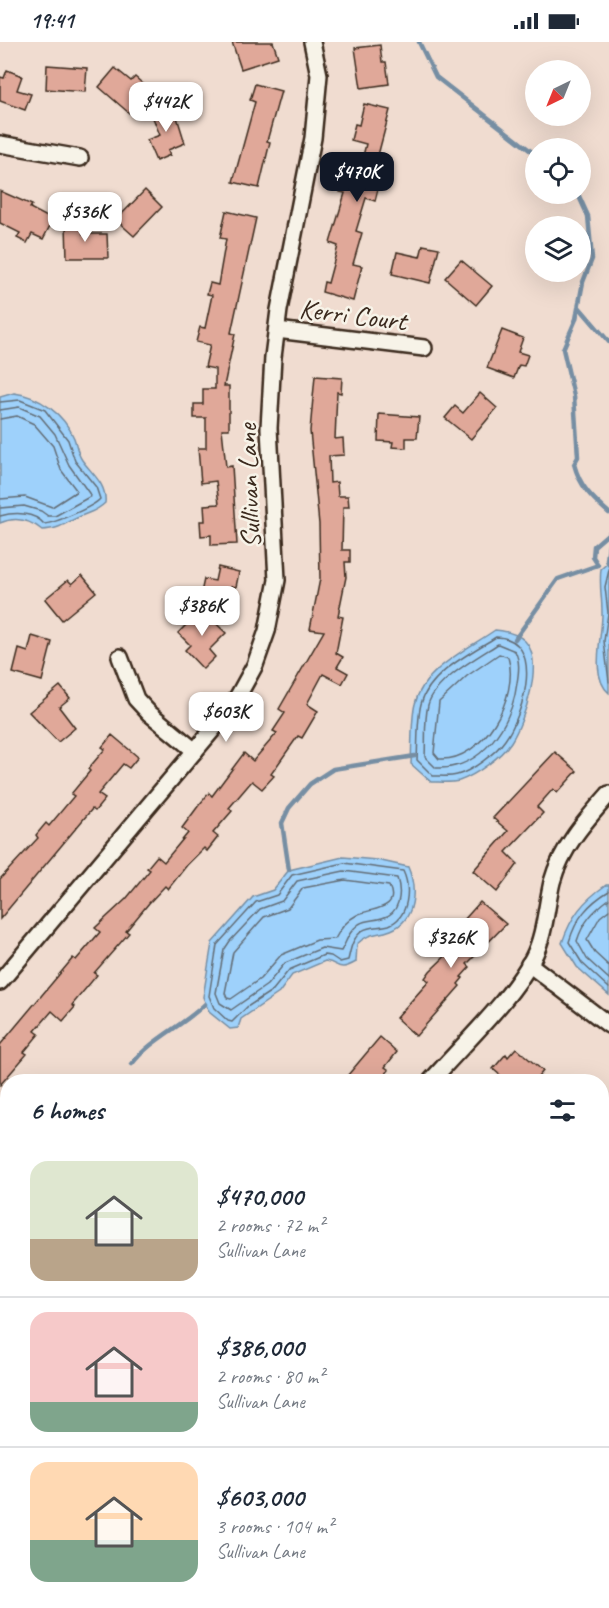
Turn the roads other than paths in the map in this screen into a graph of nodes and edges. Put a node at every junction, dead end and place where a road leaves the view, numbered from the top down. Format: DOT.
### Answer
graph roads {
  1 [pos="312,42"];
  2 [pos="0,144"];
  3 [pos="80,158"];
  4 [pos="277,330"];
  5 [pos="424,348"];
  6 [pos="120,657"];
  7 [pos="195,751"];
  8 [pos="609,794"];
  9 [pos="529,964"];
  10 [pos="0,982"];
  11 [pos="609,1025"];
  12 [pos="443,1074"];
  1 -- 4 [label="street, Sullivan Lane"];
  2 -- 3 [label="street"];
  4 -- 5 [label="street, Kerri Court"];
  4 -- 7 [label="street, Sullivan Lane"];
  6 -- 7 [label="street"];
  7 -- 10 [label="street, Sullivan Lane"];
  8 -- 9 [label="street"];
  9 -- 11 [label="street"];
  9 -- 12 [label="street"];
}
